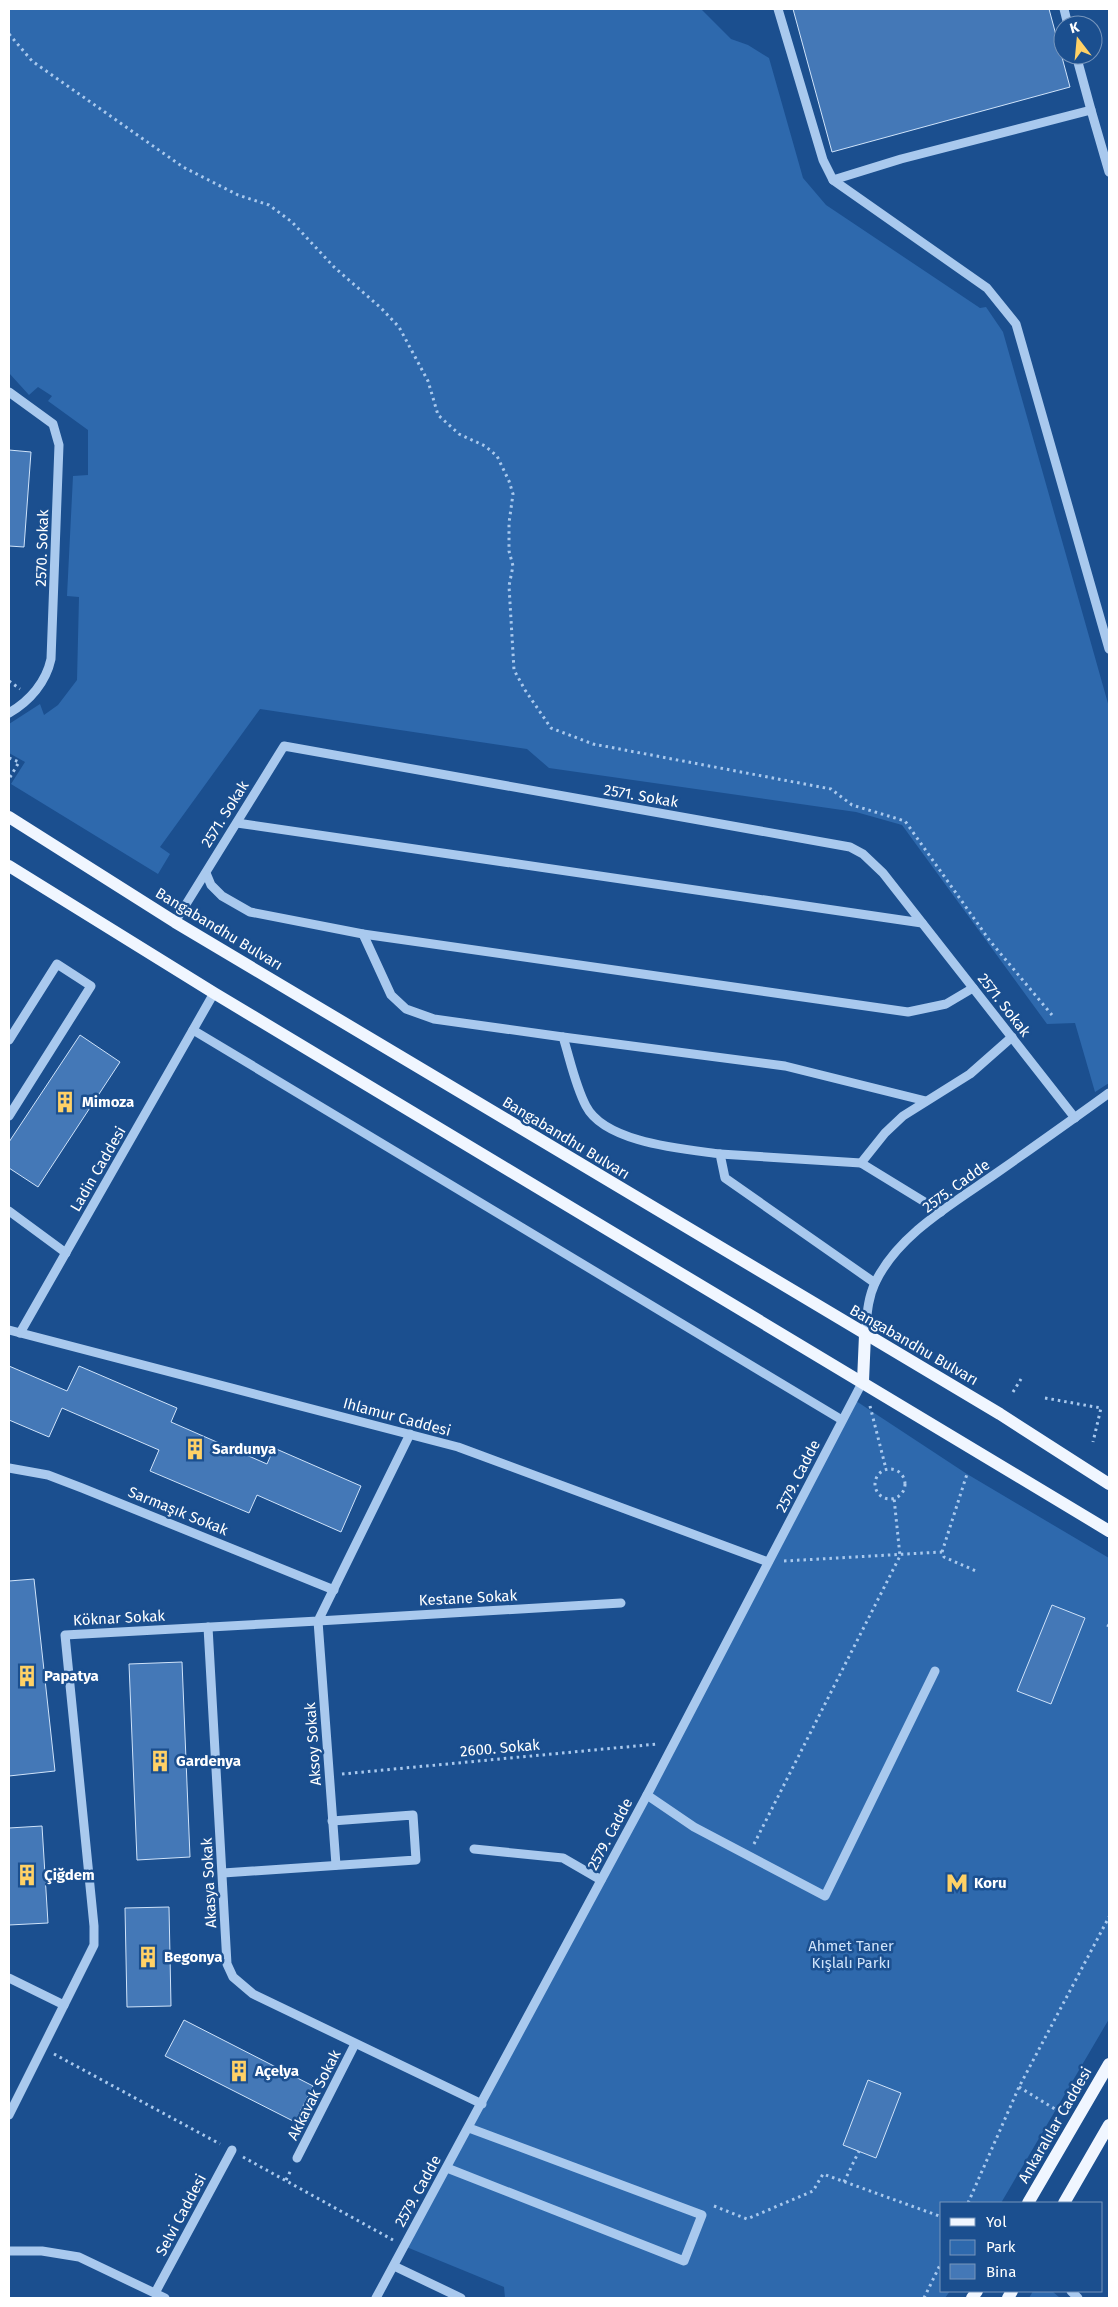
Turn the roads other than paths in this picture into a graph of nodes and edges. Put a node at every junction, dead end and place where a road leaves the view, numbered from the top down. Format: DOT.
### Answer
graph roads {
  1 [pos="778,9"];
  2 [pos="1079,65"];
  3 [pos="1091,110"];
  4 [pos="1109,172"];
  5 [pos="833,180"];
  6 [pos="9,392"];
  7 [pos="1109,648"];
  8 [pos="9,713"];
  9 [pos="9,817"];
  10 [pos="237,822"];
  11 [pos="9,866"];
  12 [pos="206,873"];
  13 [pos="175,922"];
  14 [pos="922,923"];
  15 [pos="363,934"];
  16 [pos="973,988"];
  17 [pos="214,993"];
  18 [pos="193,1030"];
  19 [pos="563,1037"];
  20 [pos="1012,1037"];
  21 [pos="9,1040"];
  22 [pos="1109,1093"];
  23 [pos="926,1101"];
  24 [pos="9,1116"];
  25 [pos="1075,1118"];
  26 [pos="720,1154"];
  27 [pos="861,1164"];
  28 [pos="9,1211"];
  29 [pos="941,1212"];
  30 [pos="66,1253"];
  31 [pos="875,1283"];
  32 [pos="9,1330"];
  33 [pos="20,1333"];
  34 [pos="865,1335"];
  35 [pos="863,1381"];
  36 [pos="842,1420"];
  37 [pos="410,1434"];
  38 [pos="9,1468"];
  39 [pos="1109,1484"];
  40 [pos="1109,1531"];
  41 [pos="768,1562"];
  42 [pos="334,1590"];
  43 [pos="621,1603"];
  44 [pos="318,1621"];
  45 [pos="208,1627"];
  46 [pos="934,1671"];
  47 [pos="647,1795"];
  48 [pos="332,1821"];
  49 [pos="474,1848"];
  50 [pos="336,1865"];
  51 [pos="223,1873"];
  52 [pos="601,1880"];
  53 [pos="9,1978"];
  54 [pos="64,2005"];
  55 [pos="355,2044"];
  56 [pos="1109,2064"];
  57 [pos="482,2104"];
  58 [pos="9,2115"];
  59 [pos="1109,2125"];
  60 [pos="469,2128"];
  61 [pos="232,2150"];
  62 [pos="297,2158"];
  63 [pos="447,2168"];
  64 [pos="1029,2202"];
  65 [pos="1065,2202"];
  66 [pos="9,2251"];
  67 [pos="394,2266"];
  68 [pos="155,2293"];
  69 [pos="165,2298"];
  70 [pos="376,2298"];
  71 [pos="460,2298"];
  1 -- 5 [label="street"];
  2 -- 3 [label="street"];
  3 -- 4 [label="street"];
  3 -- 5 [label="street"];
  5 -- 7 [label="street"];
  6 -- 8 [label="street, 2570. Sokak"];
  9 -- 13 [label="main road, Bangabandhu Bulvarı"];
  10 -- 12 [label="street, 2571. Sokak"];
  10 -- 14 [label="street"];
  10 -- 14 [label="street, 2571. Sokak"];
  11 -- 17 [label="main road"];
  12 -- 13 [label="street, 2571. Sokak"];
  12 -- 15 [label="street"];
  13 -- 34 [label="main road, Bangabandhu Bulvarı"];
  14 -- 16 [label="street, 2571. Sokak"];
  15 -- 16 [label="street"];
  15 -- 19 [label="street"];
  16 -- 20 [label="street, 2571. Sokak"];
  17 -- 18 [label="street, Ladin Caddesi"];
  17 -- 35 [label="main road"];
  18 -- 30 [label="street, Ladin Caddesi"];
  18 -- 36 [label="street"];
  19 -- 23 [label="street"];
  19 -- 26 [label="street"];
  20 -- 23 [label="street"];
  20 -- 25 [label="street, 2571. Sokak"];
  21 -- 24 [label="street"];
  22 -- 25 [label="street, 2575. Cadde"];
  23 -- 27 [label="street"];
  25 -- 29 [label="street, 2575. Cadde"];
  26 -- 27 [label="street"];
  26 -- 31 [label="street"];
  27 -- 29 [label="street"];
  28 -- 30 [label="street"];
  29 -- 31 [label="street, 2575. Cadde"];
  30 -- 33 [label="street, Ladin Caddesi"];
  31 -- 34 [label="street, 2575. Cadde"];
  32 -- 33 [label="street, Ihlamur Caddesi"];
  33 -- 37 [label="street, Ihlamur Caddesi"];
  34 -- 35 [label="main road"];
  34 -- 39 [label="main road, Bangabandhu Bulvarı"];
  35 -- 36 [label="street, 2579. Cadde"];
  35 -- 40 [label="main road"];
  36 -- 41 [label="street, 2579. Cadde"];
  37 -- 41 [label="street, Ihlamur Caddesi"];
  37 -- 42 [label="street"];
  38 -- 42 [label="street, Sarmaşık Sokak"];
  41 -- 47 [label="street, 2579. Cadde"];
  42 -- 44 [label="street"];
  43 -- 44 [label="street, Kestane Sokak"];
  44 -- 45 [label="street, Köknar Sokak"];
  44 -- 48 [label="street, Aksoy Sokak"];
  45 -- 51 [label="street, Akasya Sokak"];
  45 -- 54 [label="street, Köknar Sokak"];
  46 -- 47 [label="street"];
  47 -- 52 [label="street, 2579. Cadde"];
  48 -- 50 [label="street, Aksoy Sokak"];
  48 -- 50 [label="street"];
  49 -- 52 [label="street"];
  50 -- 51 [label="street"];
  51 -- 55 [label="street, Akasya Sokak"];
  52 -- 57 [label="street, 2579. Cadde"];
  53 -- 54 [label="street"];
  54 -- 58 [label="street, Köknar Sokak"];
  55 -- 57 [label="street, Akasya Sokak"];
  55 -- 62 [label="street, Akkavak Sokak"];
  56 -- 64 [label="main road, Ankaralılar Caddesi"];
  57 -- 60 [label="street, 2579. Cadde"];
  59 -- 65 [label="main road"];
  60 -- 63 [label="street, 2579. Cadde"];
  60 -- 63 [label="street"];
  61 -- 68 [label="street, Selvi Caddesi"];
  63 -- 67 [label="street, 2579. Cadde"];
  66 -- 68 [label="street"];
  67 -- 70 [label="street, 2579. Cadde"];
  67 -- 71 [label="street"];
  68 -- 69 [label="street"];
}
